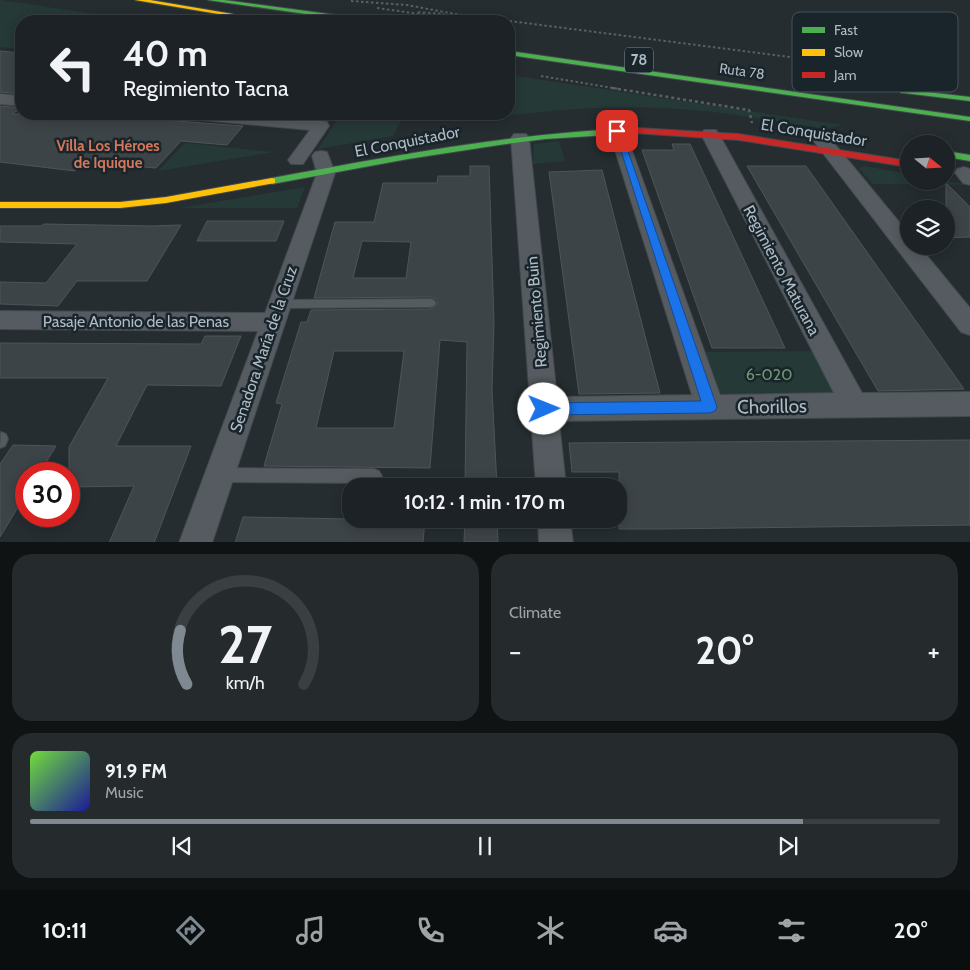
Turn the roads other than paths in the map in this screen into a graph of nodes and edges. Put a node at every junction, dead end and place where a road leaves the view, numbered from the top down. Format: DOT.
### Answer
graph roads {
  1 [pos="138,0"];
  2 [pos="211,0"];
  3 [pos="242,15"];
  4 [pos="322,15"];
  5 [pos="515,42"];
  6 [pos="515,54"];
  7 [pos="705,81"];
  8 [pos="788,81"];
  9 [pos="0,99"];
  10 [pos="970,99"];
  11 [pos="15,100"];
  12 [pos="970,106"];
  13 [pos="970,119"];
  14 [pos="256,120"];
  15 [pos="960,130"];
  16 [pos="617,131"];
  17 [pos="710,134"];
  18 [pos="520,138"];
  19 [pos="823,139"];
  20 [pos="292,161"];
  21 [pos="326,161"];
  22 [pos="900,161"];
  23 [pos="955,162"];
  24 [pos="966,171"];
  25 [pos="0,205"];
  26 [pos="430,303"];
  27 [pos="276,313"];
  28 [pos="0,320"];
  29 [pos="970,325"];
  30 [pos="970,404"];
  31 [pos="855,406"];
  32 [pos="710,407"];
  33 [pos="544,409"];
  34 [pos="219,475"];
  35 [pos="374,476"];
  36 [pos="550,478"];
  37 [pos="555,528"];
  38 [pos="195,542"];
  39 [pos="556,542"];
  1 -- 3 [label="main road"];
  2 -- 4 [label="main road"];
  5 -- 8 [label="main road, Ruta 78 / 78"];
  6 -- 7 [label="main road, Ruta 78 / 78"];
  7 -- 13 [label="main road, Ruta 78 / 78"];
  7 -- 15 [label="main road"];
  9 -- 11 [label="street"];
  10 -- 12 [label="main road"];
  14 -- 20 [label="street"];
  16 -- 17 [label="main road, El Conquistador"];
  16 -- 18 [label="main road, El Conquistador"];
  16 -- 32 [label="street"];
  17 -- 19 [label="main road, El Conquistador"];
  17 -- 31 [label="street, Regimiento Maturana"];
  18 -- 21 [label="main road, El Conquistador"];
  18 -- 33 [label="street, Regimiento Buin"];
  19 -- 22 [label="main road, El Conquistador"];
  19 -- 29 [label="street"];
  20 -- 21 [label="main road, El Conquistador"];
  21 -- 25 [label="main road, El Conquistador"];
  21 -- 27 [label="street, Senadora María de la Cruz"];
  23 -- 24 [label="main road"];
  26 -- 27 [label="lane"];
  27 -- 28 [label="street, Pasaje Antonio de las Penas"];
  27 -- 34 [label="street, Senadora María de la Cruz"];
  30 -- 31 [label="street, Chorillos"];
  31 -- 32 [label="street, Chorillos"];
  32 -- 33 [label="street, Chorillos"];
  33 -- 36 [label="street, Regimiento Buin"];
  34 -- 35 [label="lane"];
  34 -- 38 [label="street, Senadora María de la Cruz"];
  37 -- 39 [label="street"];
}
